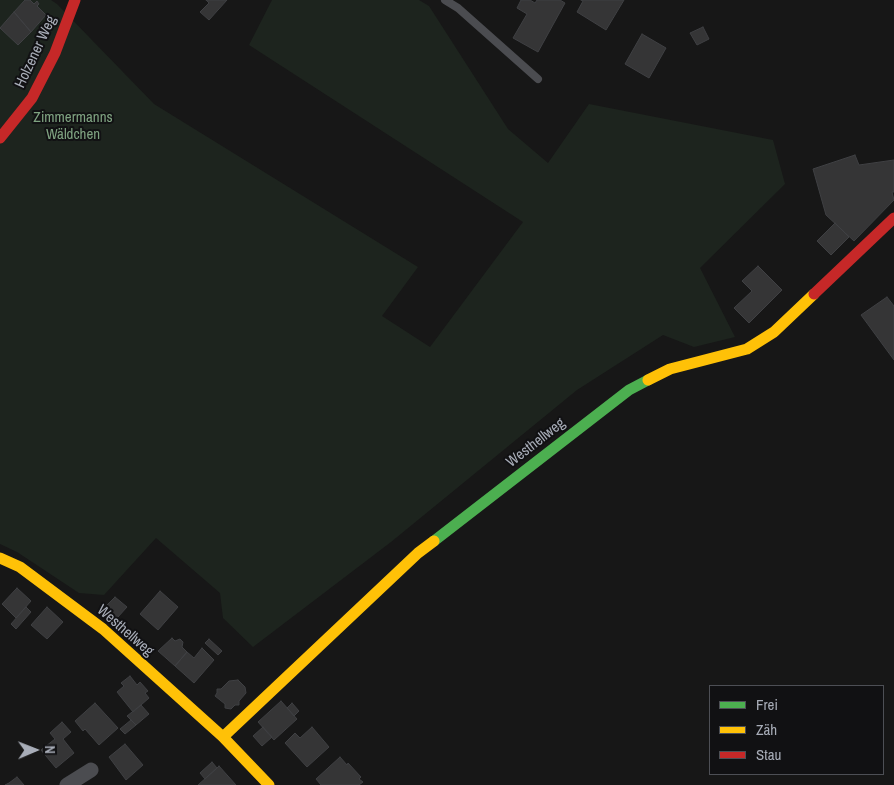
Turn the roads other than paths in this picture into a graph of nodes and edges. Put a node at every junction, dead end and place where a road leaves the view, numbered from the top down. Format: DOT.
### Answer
graph roads {
  1 [pos="75,0"];
  2 [pos="446,0"];
  3 [pos="538,79"];
  4 [pos="0,138"];
  5 [pos="894,218"];
  6 [pos="0,558"];
  7 [pos="223,738"];
  8 [pos="91,770"];
  9 [pos="67,785"];
  10 [pos="269,785"];
  1 -- 4 [label="street, Holzener Weg"];
  2 -- 3 [label="lane"];
  5 -- 7 [label="street, Westhellweg"];
  6 -- 7 [label="street, Westhellweg"];
  7 -- 10 [label="street, Westhellweg"];
  8 -- 9 [label="street"];
}
